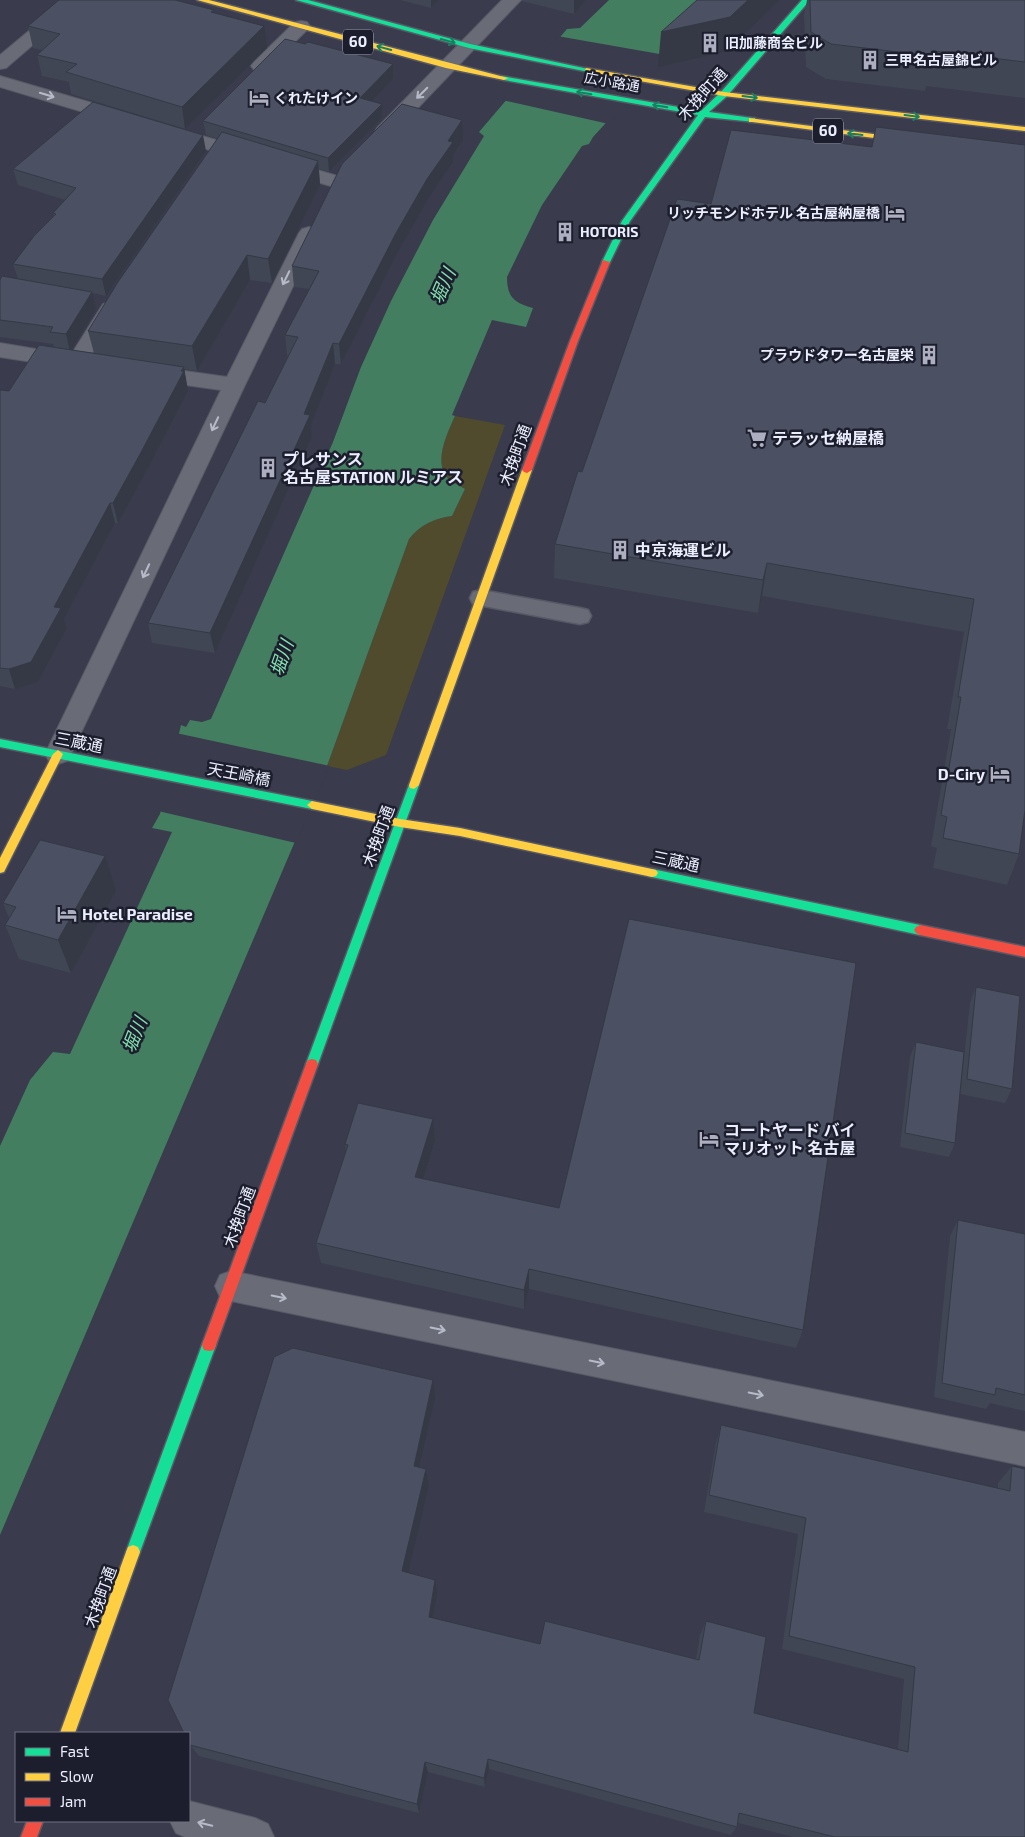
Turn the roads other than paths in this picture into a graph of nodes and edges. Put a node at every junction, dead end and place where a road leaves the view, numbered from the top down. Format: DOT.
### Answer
graph roads {
  1 [pos="76,0"];
  2 [pos="201,0"];
  3 [pos="512,0"];
  4 [pos="806,0"];
  5 [pos="306,1"];
  6 [pos="301,26"];
  7 [pos="468,46"];
  8 [pos="0,64"];
  9 [pos="449,66"];
  10 [pos="250,77"];
  11 [pos="0,80"];
  12 [pos="724,94"];
  13 [pos="702,114"];
  14 [pos="202,124"];
  15 [pos="1025,129"];
  16 [pos="189,138"];
  17 [pos="920,142"];
  18 [pos="368,147"];
  19 [pos="109,299"];
  20 [pos="0,350"];
  21 [pos="132,370"];
  22 [pos="234,385"];
  23 [pos="481,598"];
  24 [pos="580,616"];
  25 [pos="0,743"];
  26 [pos="58,754"];
  27 [pos="152,773"];
  28 [pos="320,806"];
  29 [pos="400,823"];
  30 [pos="0,868"];
  31 [pos="1025,952"];
  32 [pos="231,1286"];
  33 [pos="1025,1449"];
  34 [pos="67,1732"];
  35 [pos="190,1820"];
  36 [pos="35,1822"];
  37 [pos="30,1837"];
  38 [pos="255,1837"];
  1 -- 8 [label="street"];
  2 -- 6 [label="street, 広小路通 / 60"];
  3 -- 7 [label="street"];
  4 -- 12 [label="street, 木挽町通"];
  5 -- 7 [label="street, 広小路通 / 60, one-way"];
  9 -- 6 [label="street, 広小路通 / 60, one-way"];
  6 -- 10 [label="street"];
  7 -- 9 [label="street"];
  7 -- 12 [label="street, 広小路通 / 60"];
  13 -- 9 [label="street, 広小路通 / 60, one-way"];
  9 -- 18 [label="street, one-way"];
  11 -- 16 [label="street, one-way"];
  12 -- 13 [label="street, 木挽町通"];
  12 -- 15 [label="street, 広小路通 / 60, one-way"];
  17 -- 13 [label="street, 広小路通 / 60, one-way"];
  13 -- 23 [label="street, 木挽町通"];
  14 -- 16 [label="street"];
  16 -- 22 [label="street, one-way"];
  19 -- 20 [label="street"];
  21 -- 22 [label="street"];
  22 -- 26 [label="street, one-way"];
  23 -- 24 [label="lane"];
  23 -- 29 [label="street, 木挽町通"];
  25 -- 26 [label="street, 三蔵通"];
  26 -- 27 [label="street, 三蔵通"];
  26 -- 30 [label="street"];
  27 -- 28 [label="street, 天王崎橋"];
  28 -- 29 [label="street, 三蔵通"];
  29 -- 31 [label="street, 三蔵通"];
  29 -- 32 [label="street, 木挽町通"];
  32 -- 33 [label="street, one-way"];
  32 -- 34 [label="street, 木挽町通"];
  38 -- 35 [label="street, one-way"];
  36 -- 37 [label="street"];
}
